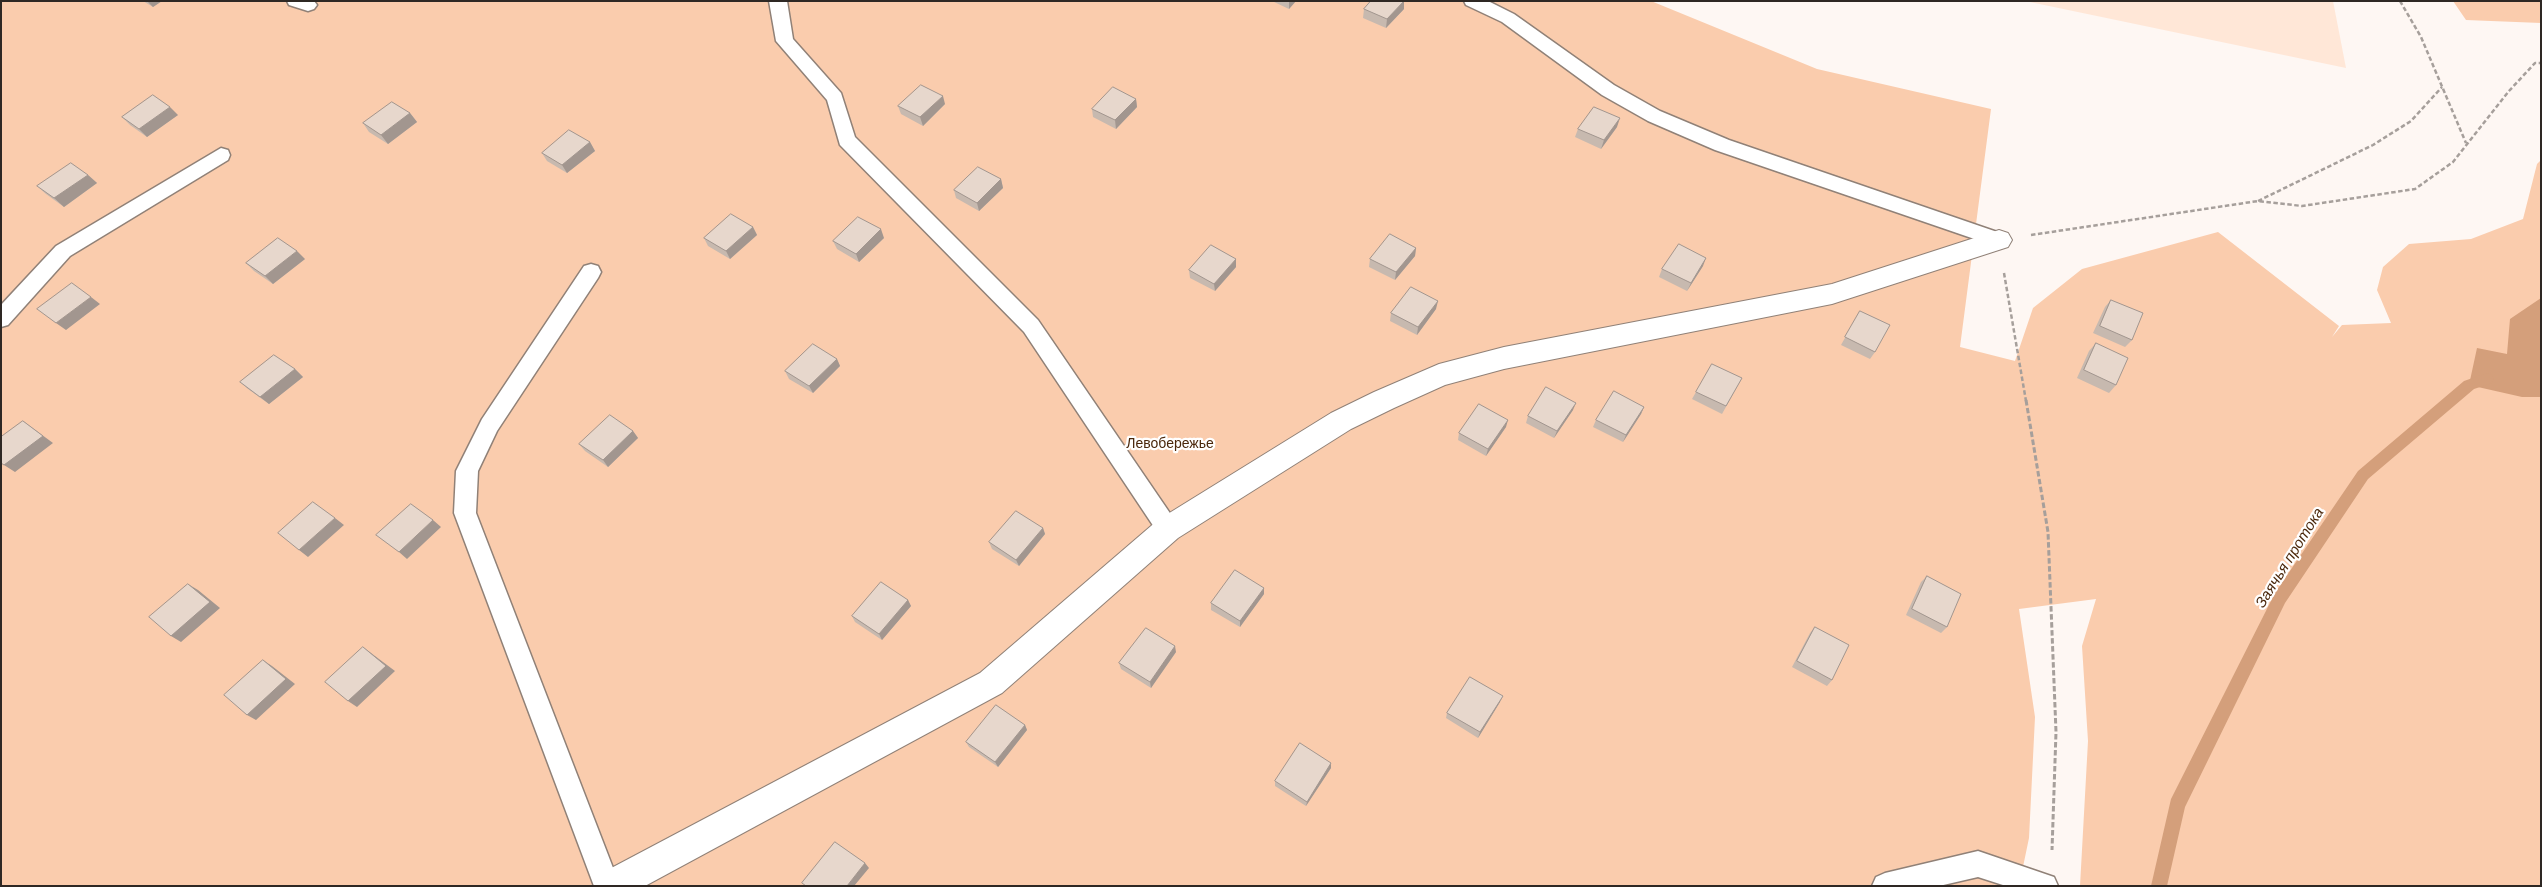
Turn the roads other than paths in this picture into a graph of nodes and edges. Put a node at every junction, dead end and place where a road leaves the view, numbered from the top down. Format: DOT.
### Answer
graph roads {
  1 [pos="778,1"];
  2 [pos="1472,1"];
  3 [pos="221,155"];
  4 [pos="1999,240"];
  5 [pos="591,272"];
  6 [pos="1,319"];
  7 [pos="1168,529"];
  8 [pos="607,886"];
  9 [pos="612,886"];
  10 [pos="1885,886"];
  11 [pos="2045,886"];
  1 -- 7 [label="lane"];
  2 -- 4 [label="lane"];
  3 -- 6 [label="lane"];
  4 -- 7 [label="street"];
  5 -- 8 [label="lane"];
  7 -- 9 [label="street"];
  10 -- 11 [label="lane"];
}
